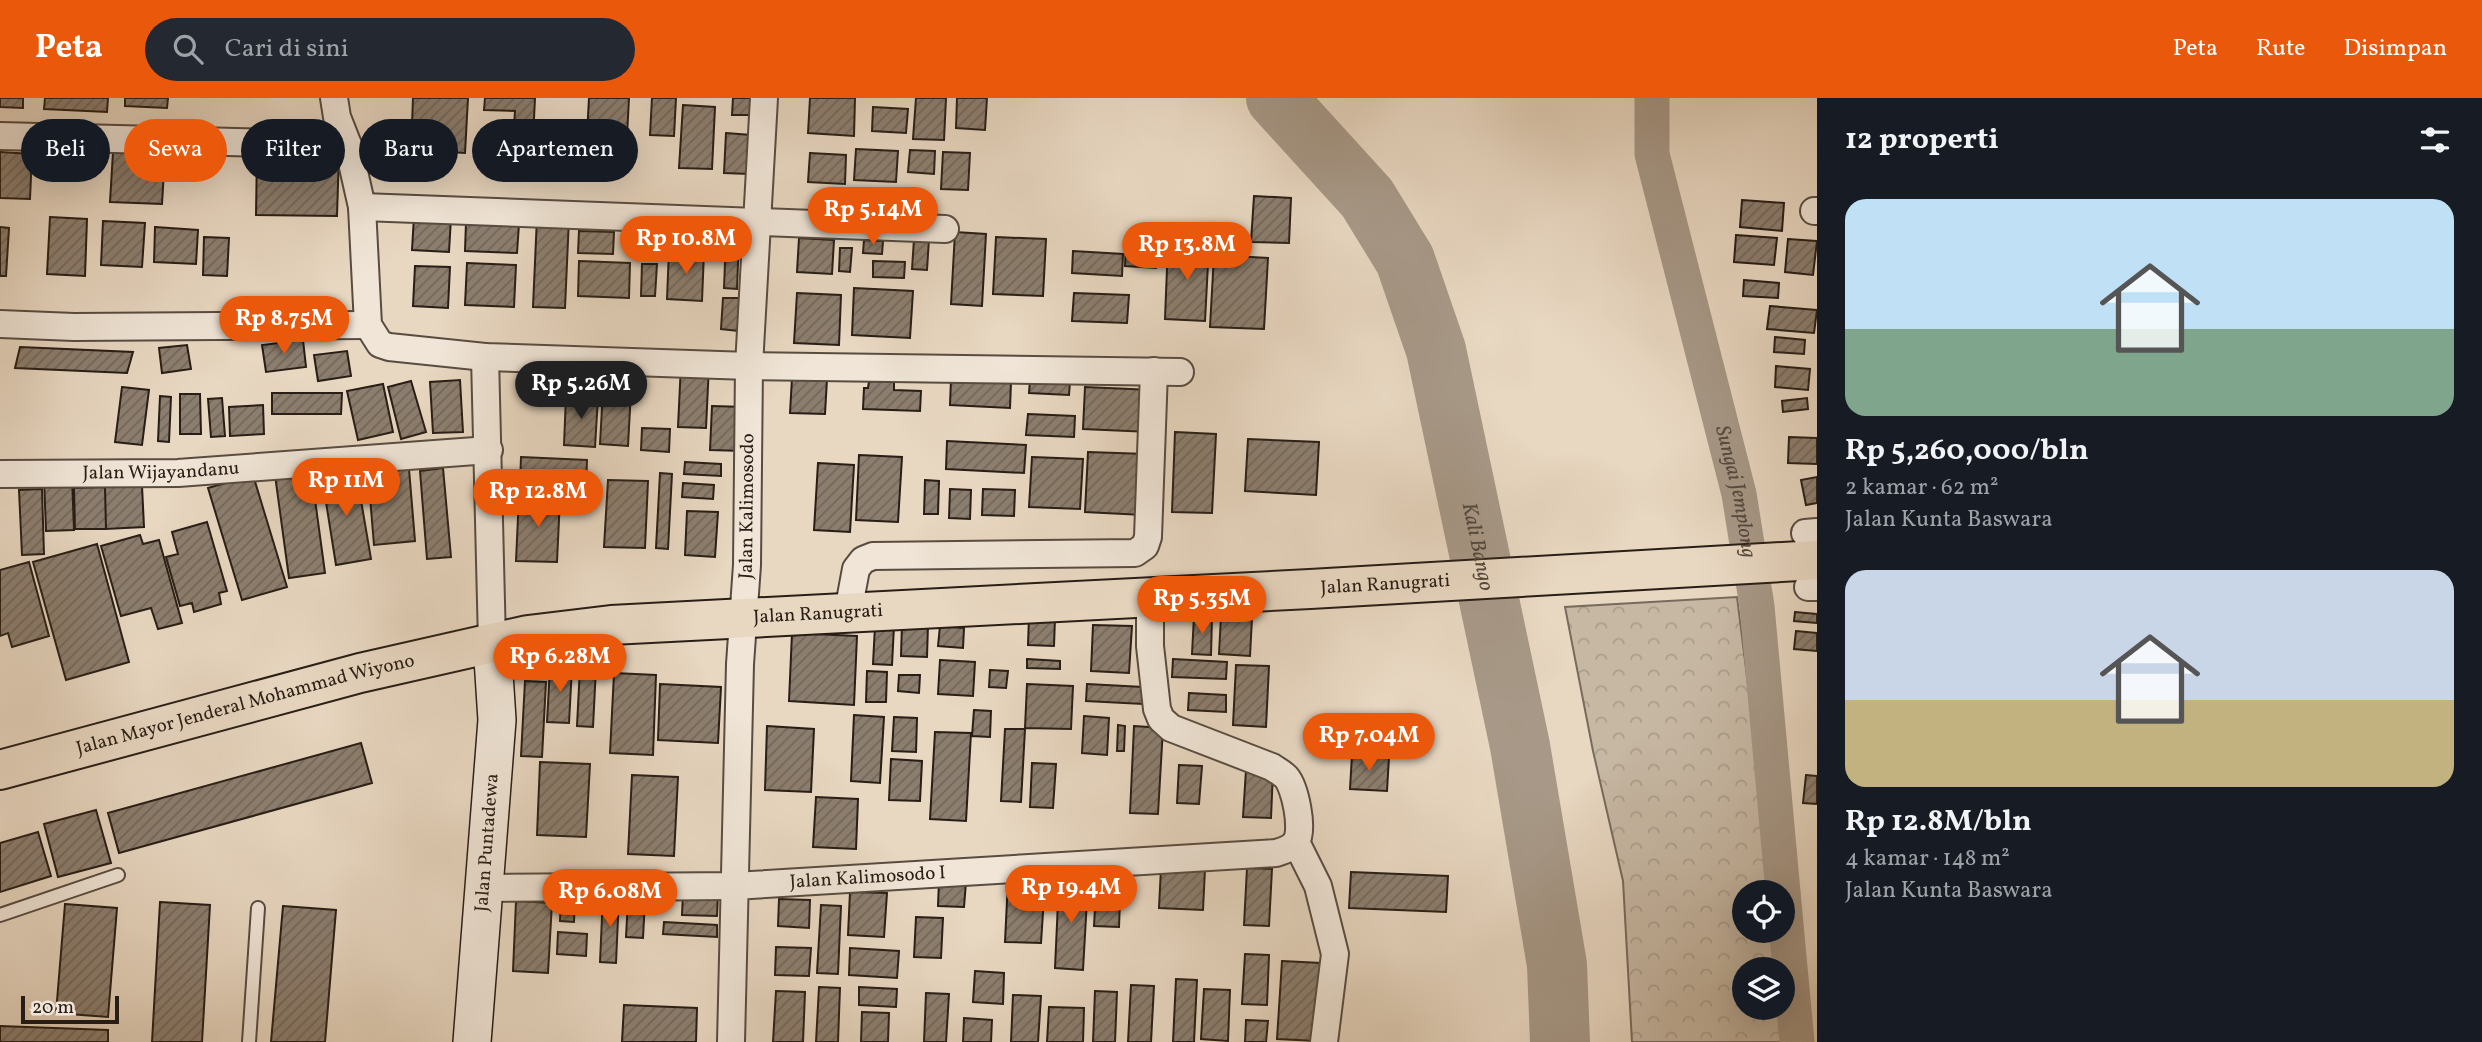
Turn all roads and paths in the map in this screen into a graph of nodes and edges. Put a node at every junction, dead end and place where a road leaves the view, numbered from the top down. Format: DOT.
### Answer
graph roads {
  1 [pos="334,98"];
  2 [pos="764,98"];
  3 [pos="0,136"];
  4 [pos="348,145"];
  5 [pos="362,207"];
  6 [pos="758,220"];
  7 [pos="946,229"];
  8 [pos="0,324"];
  9 [pos="368,325"];
  10 [pos="485,357"];
  11 [pos="749,366"];
  12 [pos="1154,371"];
  13 [pos="1180,372"];
  14 [pos="489,450"];
  15 [pos="0,474"];
  16 [pos="1810,560"];
  17 [pos="1150,597"];
  18 [pos="848,612"];
  19 [pos="744,617"];
  20 [pos="492,643"];
  21 [pos="0,770"];
  22 [pos="1296,842"];
  23 [pos="118,875"];
  24 [pos="734,886"];
  25 [pos="485,888"];
  26 [pos="258,908"];
  27 [pos="0,915"];
  28 [pos="249,1042"];
  29 [pos="472,1042"];
  30 [pos="731,1042"];
  31 [pos="1324,1042"];
  1 -- 4 [label="street"];
  2 -- 6 [label="street, Jalan Kalimosodo"];
  3 -- 4 [label="street"];
  4 -- 5 [label="street"];
  5 -- 6 [label="street"];
  5 -- 9 [label="street"];
  6 -- 7 [label="street"];
  6 -- 11 [label="street, Jalan Kalimosodo"];
  8 -- 9 [label="street"];
  9 -- 10 [label="street"];
  10 -- 11 [label="street"];
  10 -- 14 [label="street"];
  11 -- 12 [label="street"];
  11 -- 19 [label="street, Jalan Kalimosodo"];
  12 -- 13 [label="street"];
  12 -- 18 [label="street"];
  14 -- 15 [label="street, Jalan Wijayandanu"];
  14 -- 20 [label="street"];
  16 -- 17 [label="main road, Jalan Ranugrati"];
  17 -- 18 [label="main road, Jalan Ranugrati"];
  17 -- 22 [label="street"];
  18 -- 19 [label="main road, Jalan Ranugrati"];
  19 -- 20 [label="main road, Jalan Ranugrati"];
  19 -- 24 [label="street, Jalan Kalimosodo"];
  20 -- 21 [label="main road, Jalan Mayor Jenderal Mohammad Wiyono"];
  20 -- 25 [label="street, Jalan Puntadewa"];
  22 -- 24 [label="street, Jalan Kalimosodo I"];
  22 -- 31 [label="street"];
  23 -- 27 [label="lane"];
  24 -- 25 [label="street, Jalan Kalimosodo I"];
  24 -- 30 [label="street, Jalan Kalimosodo"];
  25 -- 29 [label="street, Jalan Puntadewa"];
  26 -- 28 [label="lane"];
}
